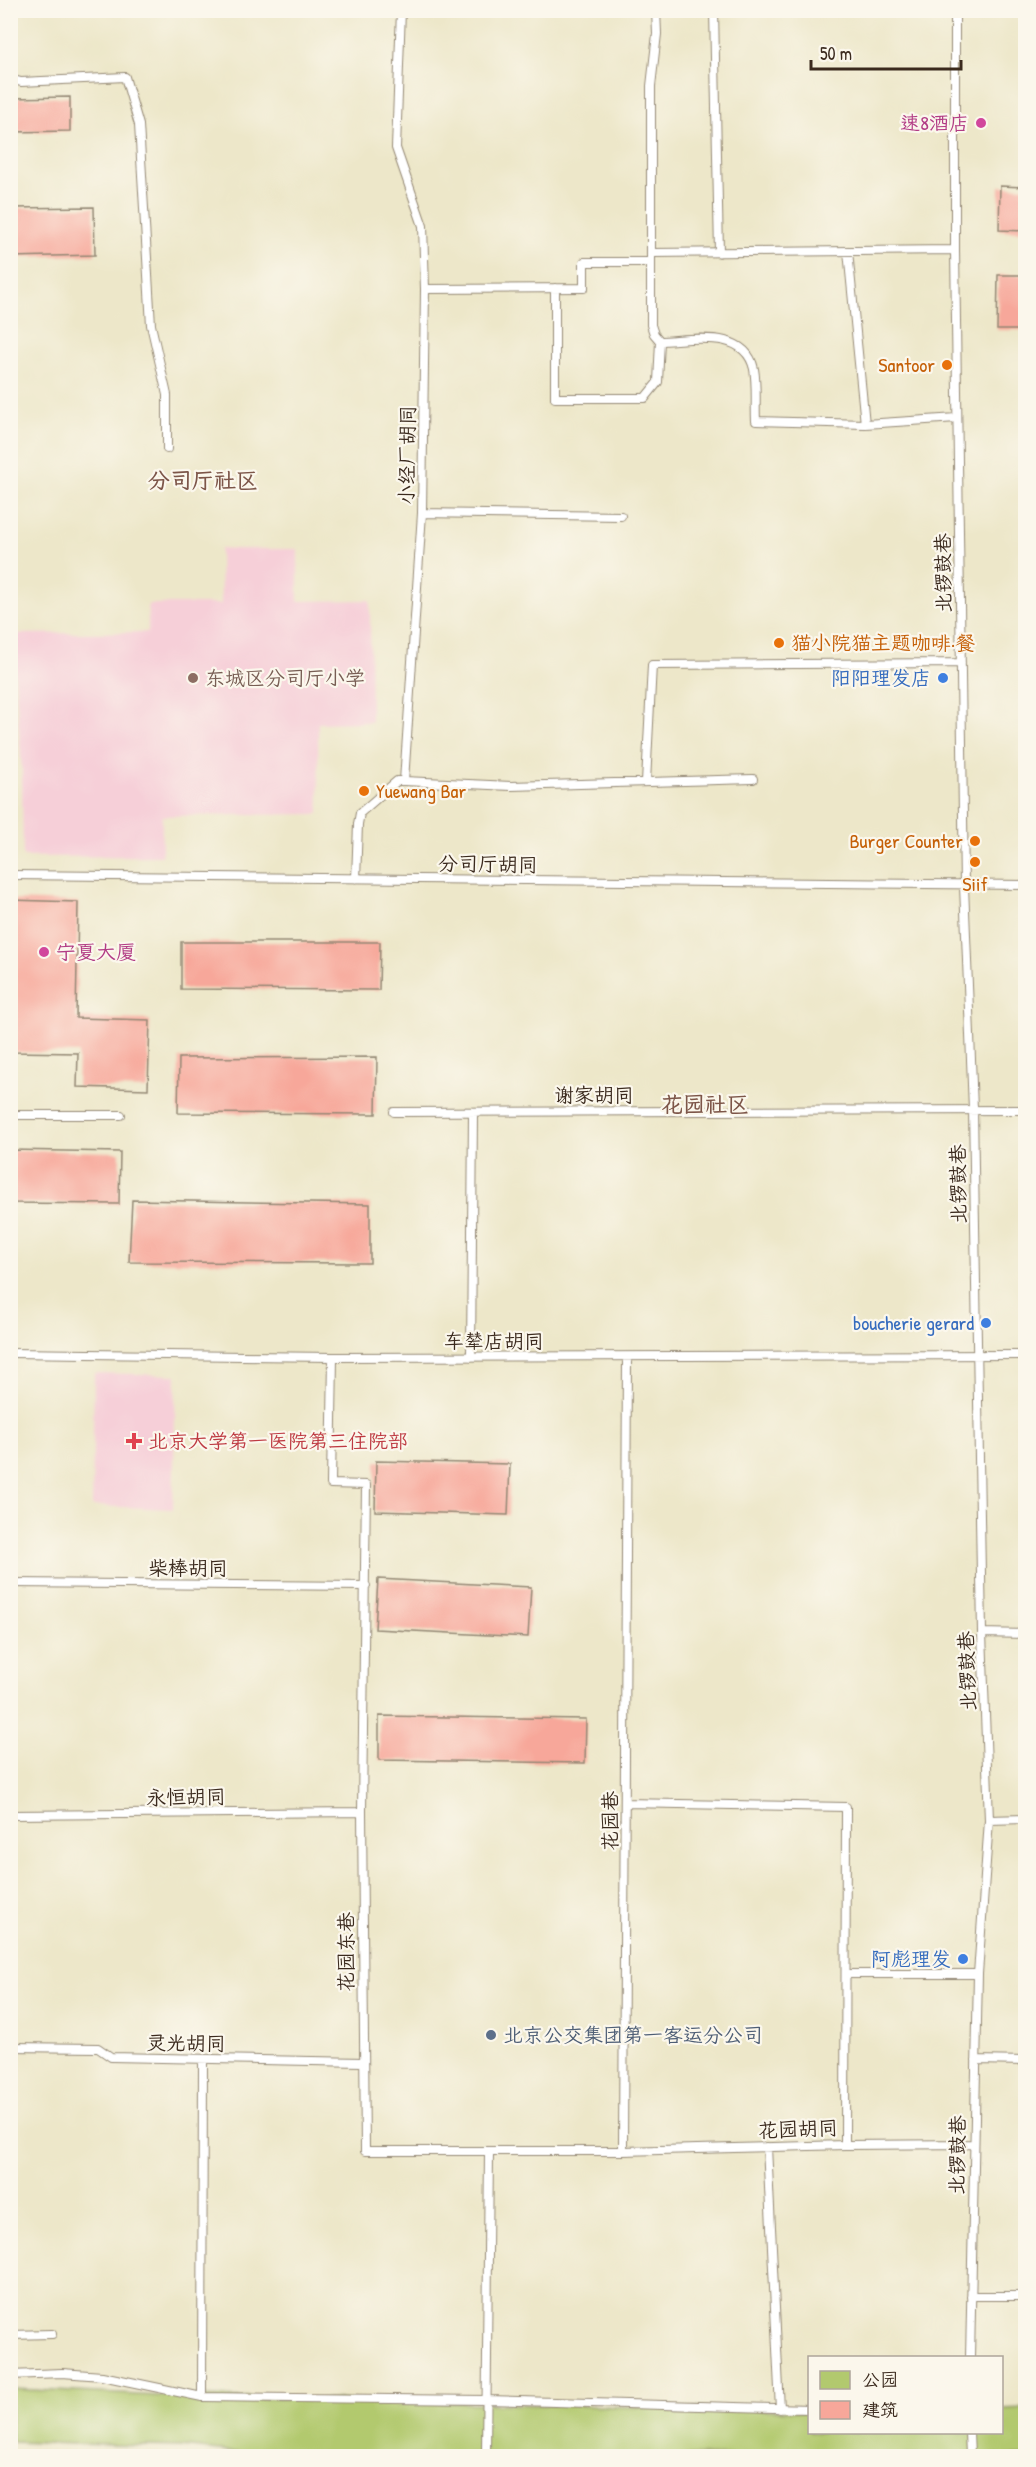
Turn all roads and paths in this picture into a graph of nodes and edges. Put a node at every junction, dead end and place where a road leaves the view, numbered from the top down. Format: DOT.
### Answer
graph roads {
  1 [pos="400,10"];
  2 [pos="657,10"];
  3 [pos="714,10"];
  4 [pos="955,10"];
  5 [pos="10,79"];
  6 [pos="954,250"];
  7 [pos="848,251"];
  8 [pos="718,253"];
  9 [pos="651,258"];
  10 [pos="555,288"];
  11 [pos="425,289"];
  12 [pos="660,341"];
  13 [pos="957,418"];
  14 [pos="865,424"];
  15 [pos="168,449"];
  16 [pos="422,513"];
  17 [pos="621,516"];
  18 [pos="808,637"];
  19 [pos="867,663"];
  20 [pos="961,663"];
  21 [pos="753,779"];
  22 [pos="404,781"];
  23 [pos="646,782"];
  24 [pos="10,875"];
  25 [pos="356,879"];
  26 [pos="1026,885"];
  27 [pos="964,886"];
  28 [pos="974,1109"];
  29 [pos="1026,1110"];
  30 [pos="394,1112"];
  31 [pos="472,1113"];
  32 [pos="10,1115"];
  33 [pos="121,1115"];
  34 [pos="10,1353"];
  35 [pos="977,1355"];
  36 [pos="1026,1355"];
  37 [pos="333,1357"];
  38 [pos="471,1357"];
  39 [pos="627,1357"];
  40 [pos="10,1583"];
  41 [pos="366,1586"];
  42 [pos="982,1633"];
  43 [pos="1026,1634"];
  44 [pos="626,1803"];
  45 [pos="362,1812"];
  46 [pos="10,1815"];
  47 [pos="1026,1819"];
  48 [pos="989,1820"];
  49 [pos="847,1974"];
  50 [pos="978,1974"];
  51 [pos="10,2047"];
  52 [pos="203,2060"];
  53 [pos="976,2060"];
  54 [pos="1026,2061"];
  55 [pos="363,2062"];
  56 [pos="845,2145"];
  57 [pos="973,2145"];
  58 [pos="767,2147"];
  59 [pos="624,2151"];
  60 [pos="489,2152"];
  61 [pos="971,2296"];
  62 [pos="1026,2296"];
  63 [pos="52,2334"];
  64 [pos="10,2335"];
  65 [pos="970,2356"];
  66 [pos="10,2375"];
  67 [pos="202,2397"];
  68 [pos="487,2400"];
  69 [pos="780,2409"];
  70 [pos="808,2409"];
  71 [pos="969,2434"];
  72 [pos="486,2457"];
  73 [pos="970,2457"];
  1 -- 11 [label="lane, 小经厂胡同"];
  2 -- 9 [label="lane"];
  3 -- 8 [label="lane"];
  4 -- 6 [label="lane, 北锣鼓巷"];
  5 -- 15 [label="lane"];
  6 -- 7 [label="lane"];
  6 -- 13 [label="lane, 北锣鼓巷"];
  7 -- 8 [label="lane"];
  7 -- 14 [label="lane"];
  8 -- 9 [label="lane"];
  9 -- 10 [label="lane"];
  9 -- 12 [label="lane"];
  10 -- 11 [label="lane"];
  10 -- 12 [label="lane"];
  11 -- 16 [label="lane, 小经厂胡同"];
  12 -- 14 [label="lane"];
  13 -- 14 [label="lane"];
  13 -- 20 [label="lane, 北锣鼓巷"];
  16 -- 17 [label="lane"];
  16 -- 22 [label="lane, 小经厂胡同"];
  18 -- 19 [label="path"];
  19 -- 20 [label="lane"];
  19 -- 23 [label="lane"];
  20 -- 27 [label="lane, 北锣鼓巷"];
  21 -- 23 [label="lane"];
  22 -- 23 [label="lane"];
  22 -- 25 [label="lane"];
  24 -- 25 [label="lane, 分司厅胡同"];
  25 -- 27 [label="lane, 分司厅胡同"];
  26 -- 27 [label="lane, 分司厅胡同"];
  27 -- 28 [label="lane, 北锣鼓巷"];
  28 -- 29 [label="lane, 谢家胡同"];
  28 -- 31 [label="lane, 谢家胡同"];
  28 -- 35 [label="lane, 北锣鼓巷"];
  30 -- 31 [label="lane, 谢家胡同"];
  31 -- 38 [label="lane"];
  32 -- 33 [label="lane"];
  34 -- 37 [label="lane, 车辇店胡同"];
  35 -- 36 [label="lane, 车辇店胡同"];
  35 -- 39 [label="lane, 车辇店胡同"];
  35 -- 42 [label="lane, 北锣鼓巷"];
  37 -- 38 [label="lane, 车辇店胡同"];
  37 -- 41 [label="lane, 花园东巷"];
  38 -- 39 [label="lane, 车辇店胡同"];
  39 -- 44 [label="lane, 花园巷"];
  40 -- 41 [label="lane, 柴棒胡同"];
  41 -- 45 [label="lane, 花园东巷"];
  42 -- 43 [label="lane"];
  42 -- 48 [label="lane, 北锣鼓巷"];
  44 -- 49 [label="lane"];
  44 -- 59 [label="lane, 花园巷"];
  45 -- 46 [label="lane, 永恒胡同"];
  45 -- 55 [label="lane, 花园东巷"];
  47 -- 48 [label="lane"];
  48 -- 50 [label="lane, 北锣鼓巷"];
  49 -- 50 [label="lane"];
  49 -- 56 [label="lane"];
  50 -- 53 [label="lane, 北锣鼓巷"];
  51 -- 52 [label="lane, 灵光胡同"];
  52 -- 55 [label="lane, 灵光胡同"];
  52 -- 67 [label="lane"];
  53 -- 54 [label="lane"];
  53 -- 57 [label="lane, 北锣鼓巷"];
  55 -- 60 [label="lane, 花园东巷"];
  56 -- 57 [label="lane, 花园胡同"];
  56 -- 58 [label="lane, 花园胡同"];
  57 -- 61 [label="lane, 北锣鼓巷"];
  58 -- 59 [label="lane, 花园胡同"];
  58 -- 69 [label="lane"];
  59 -- 60 [label="lane"];
  60 -- 68 [label="lane"];
  61 -- 62 [label="lane"];
  61 -- 65 [label="lane, 北锣鼓巷"];
  63 -- 64 [label="lane"];
  66 -- 67 [label="lane"];
  67 -- 68 [label="lane"];
  68 -- 69 [label="lane"];
  68 -- 72 [label="lane"];
  69 -- 70 [label="lane"];
  71 -- 73 [label="lane"];
}
